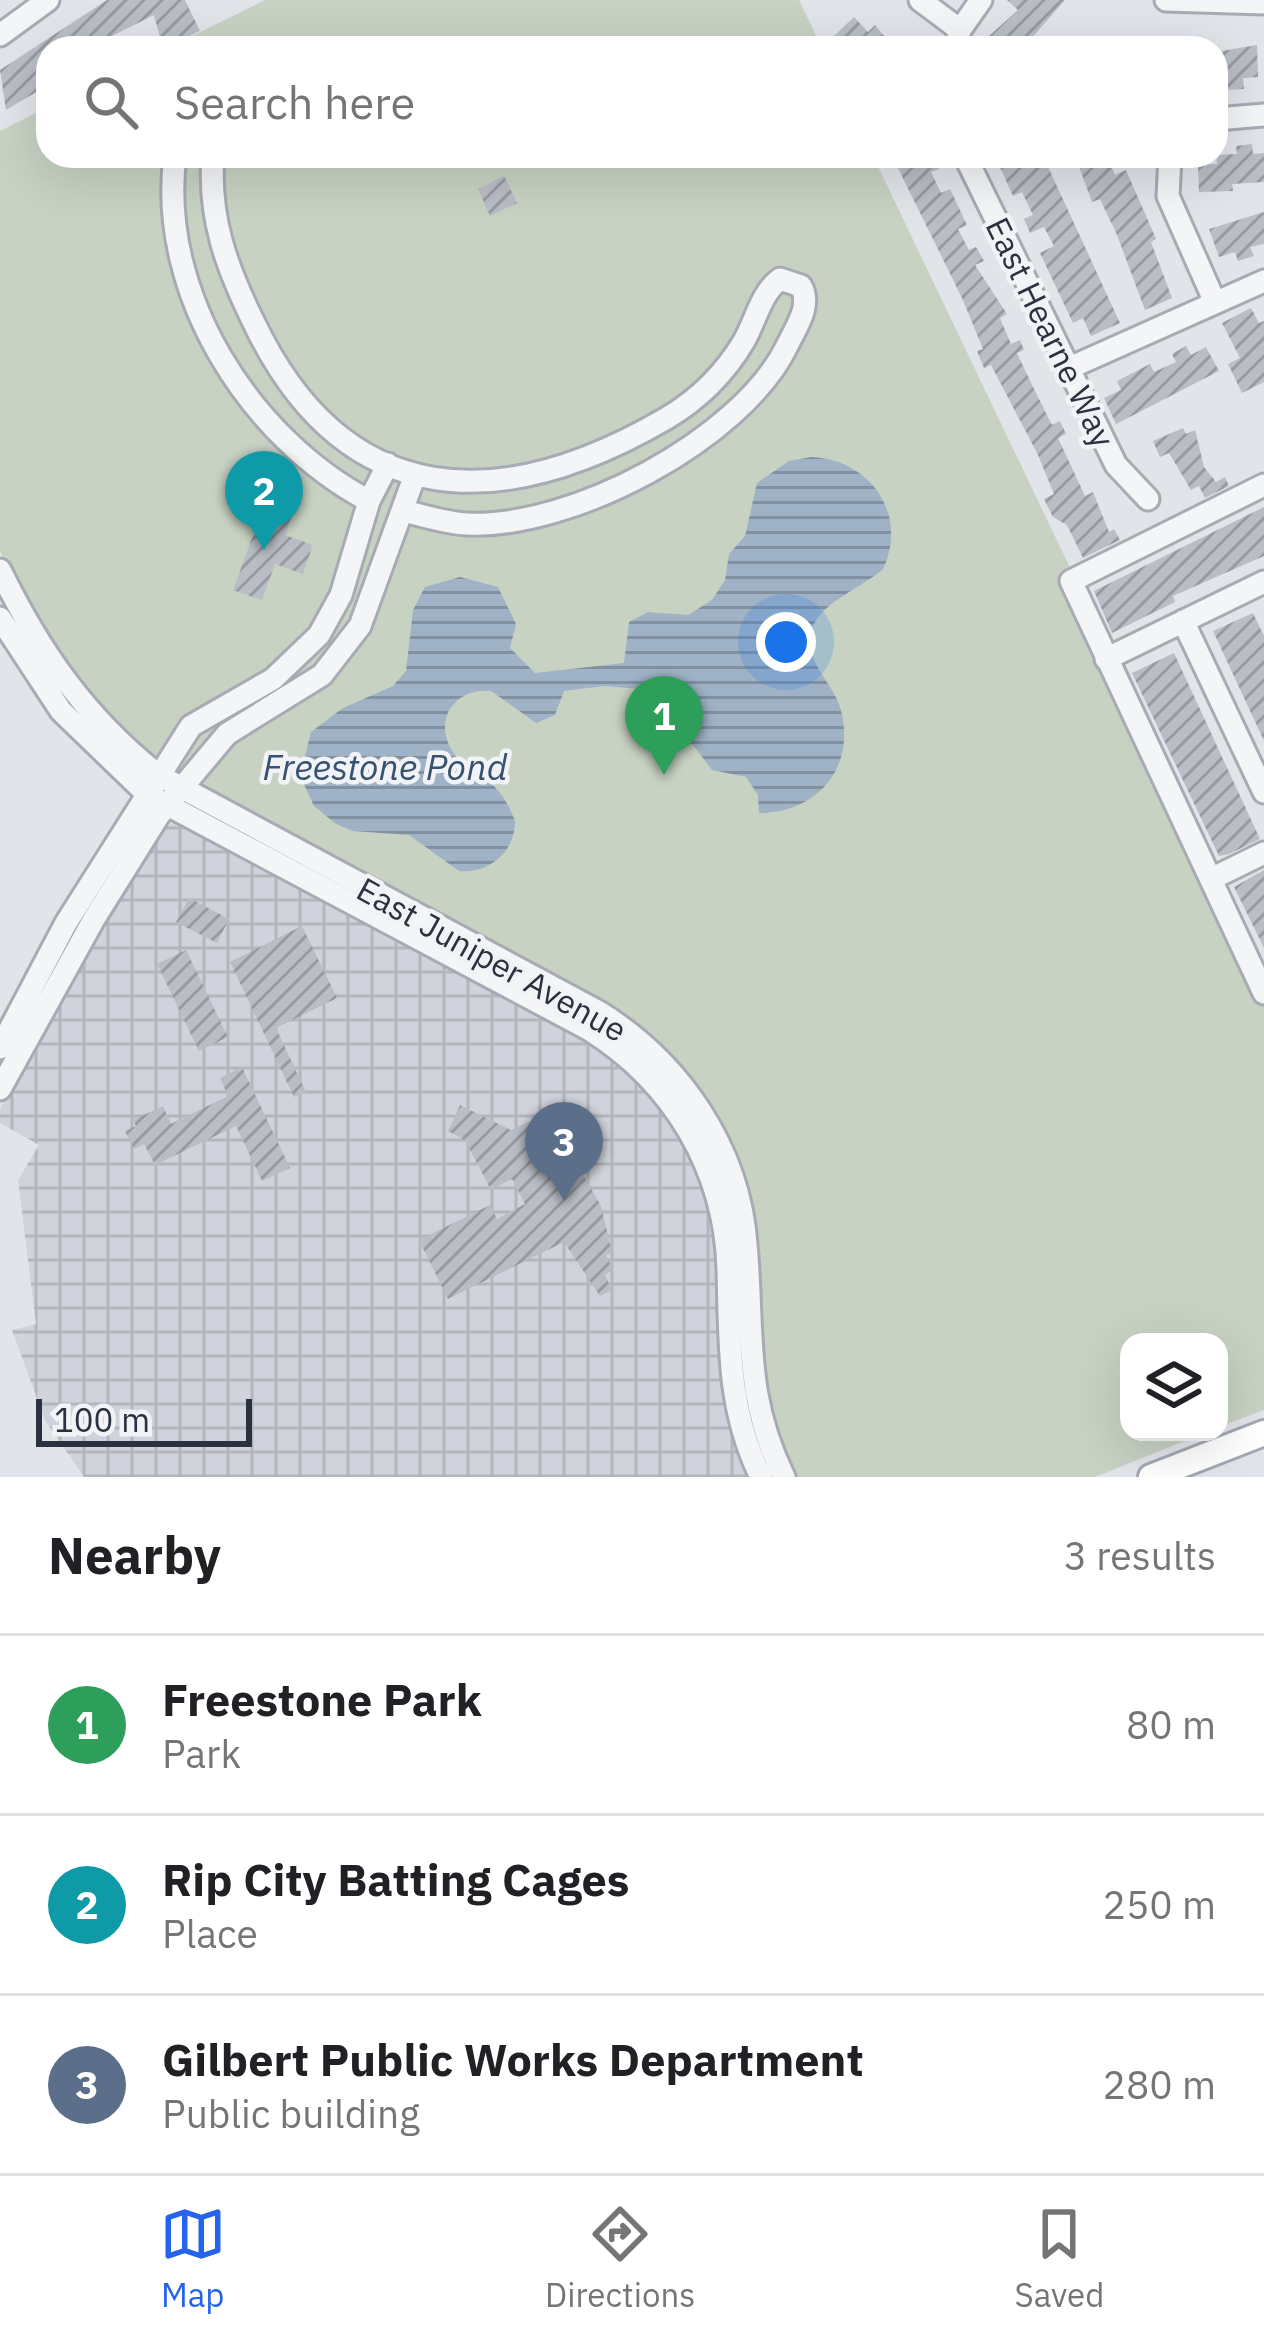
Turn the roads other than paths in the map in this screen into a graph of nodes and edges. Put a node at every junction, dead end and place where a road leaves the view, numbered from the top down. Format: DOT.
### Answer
graph roads {
  1 [pos="920,0"];
  2 [pos="981,0"];
  3 [pos="1166,0"];
  4 [pos="39,3"];
  5 [pos="1264,3"];
  6 [pos="0,35"];
  7 [pos="954,36"];
  8 [pos="959,36"];
  9 [pos="1264,115"];
  10 [pos="1228,118"];
  11 [pos="174,168"];
  12 [pos="213,168"];
  13 [pos="971,168"];
  14 [pos="1169,168"];
  15 [pos="1264,281"];
  16 [pos="1214,300"];
  17 [pos="1067,369"];
  18 [pos="388,464"];
  19 [pos="416,475"];
  20 [pos="1264,485"];
  21 [pos="1148,499"];
  22 [pos="369,501"];
  23 [pos="404,511"];
  24 [pos="0,570"];
  25 [pos="1263,586"];
  26 [pos="0,618"];
  27 [pos="1183,621"];
  28 [pos="1106,659"];
  29 [pos="163,791"];
  30 [pos="1264,792"];
  31 [pos="1264,854"];
  32 [pos="1211,879"];
  33 [pos="1264,993"];
  34 [pos="0,1048"];
  35 [pos="0,1089"];
  36 [pos="1264,1433"];
  37 [pos="761,1477"];
  38 [pos="784,1477"];
  39 [pos="1151,1477"];
  1 -- 7 [label="street"];
  2 -- 8 [label="street"];
  3 -- 5 [label="street"];
  4 -- 6 [label="street"];
  9 -- 10 [label="street"];
  11 -- 22 [label="street"];
  12 -- 18 [label="street"];
  13 -- 17 [label="street, East Hearne Way"];
  14 -- 16 [label="street"];
  15 -- 16 [label="street"];
  16 -- 17 [label="street"];
  17 -- 21 [label="street, East Hearne Way"];
  18 -- 19 [label="street"];
  18 -- 22 [label="street"];
  19 -- 23 [label="street"];
  19 -- 23 [label="street"];
  20 -- 28 [label="street"];
  22 -- 29 [label="street"];
  23 -- 29 [label="street"];
  24 -- 29 [label="street, East Juniper Avenue"];
  25 -- 27 [label="street"];
  26 -- 29 [label="street, East Juniper Avenue"];
  27 -- 28 [label="street"];
  27 -- 30 [label="street"];
  28 -- 32 [label="street"];
  29 -- 34 [label="street"];
  29 -- 35 [label="street"];
  29 -- 37 [label="street, East Juniper Avenue"];
  29 -- 38 [label="street, East Juniper Avenue"];
  31 -- 32 [label="street"];
  32 -- 33 [label="street"];
  36 -- 39 [label="main road"];
}
